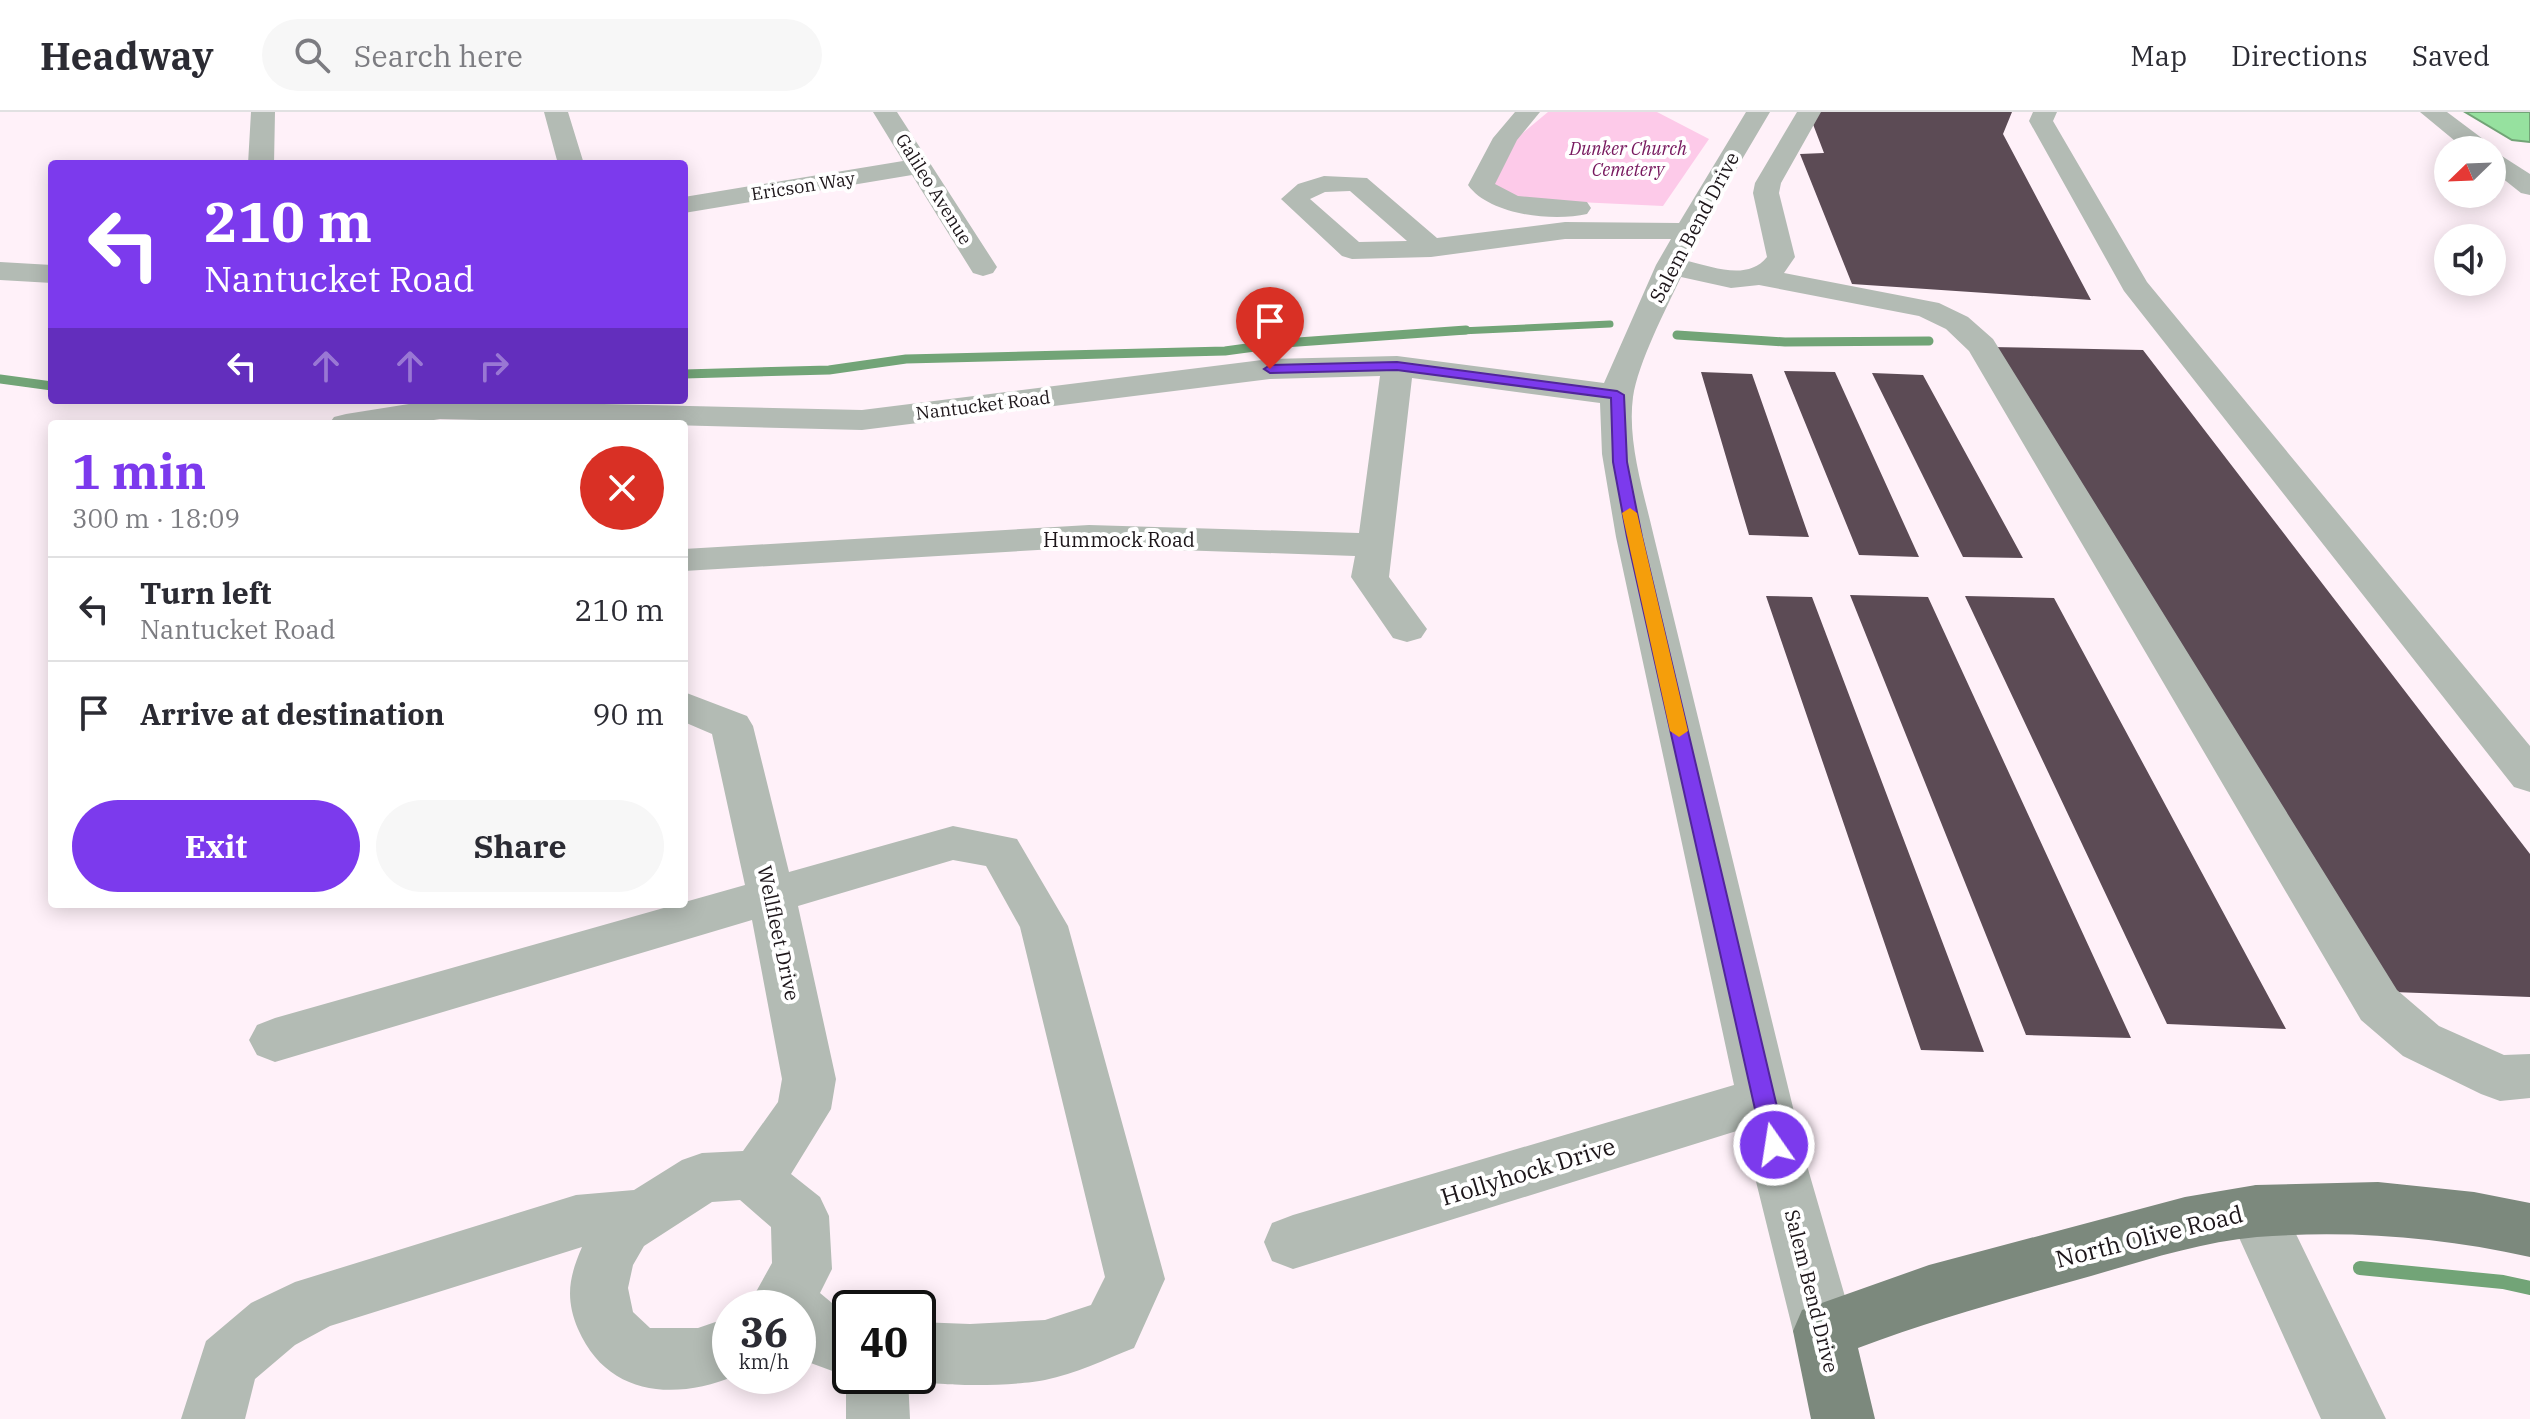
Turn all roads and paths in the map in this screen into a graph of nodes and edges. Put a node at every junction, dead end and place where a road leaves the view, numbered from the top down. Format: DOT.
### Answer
graph roads {
  1 [pos="263,112"];
  2 [pos="556,112"];
  3 [pos="885,112"];
  4 [pos="1528,112"];
  5 [pos="1758,112"];
  6 [pos="1809,112"];
  7 [pos="2045,112"];
  8 [pos="2432,112"];
  9 [pos="2464,136"];
  10 [pos="261,160"];
  11 [pos="570,160"];
  12 [pos="921,166"];
  13 [pos="2506,169"];
  14 [pos="2530,187"];
  15 [pos="688,204"];
  16 [pos="1685,237"];
  17 [pos="1431,248"];
  18 [pos="983,267"];
  19 [pos="0,271"];
  20 [pos="48,274"];
  21 [pos="1761,277"];
  22 [pos="1397,366"];
  23 [pos="1617,395"];
  24 [pos="569,418"];
  25 [pos="371,420"];
  26 [pos="1376,545"];
  27 [pos="688,560"];
  28 [pos="1407,629"];
  29 [pos="688,708"];
  30 [pos="732,726"];
  31 [pos="688,738"];
  32 [pos="2530,776"];
  33 [pos="772,896"];
  34 [pos="275,1040"];
  35 [pos="2530,1076"];
  36 [pos="1764,1099"];
  37 [pos="756,1179"];
  38 [pos="2256,1211"];
  39 [pos="643,1215"];
  40 [pos="2530,1230"];
  41 [pos="1293,1242"];
  42 [pos="794,1290"];
  43 [pos="816,1330"];
  44 [pos="1824,1331"];
  45 [pos="832,1342"];
  46 [pos="936,1353"];
  47 [pos="712,1357"];
  48 [pos="877,1394"];
  49 [pos="213,1419"];
  50 [pos="878,1419"];
  51 [pos="1843,1419"];
  52 [pos="2354,1419"];
  1 -- 10 [label="street"];
  2 -- 11 [label="street"];
  3 -- 12 [label="street, Galileo Avenue"];
  4 -- 16 [label="street"];
  5 -- 16 [label="street, Salem Bend Drive"];
  6 -- 21 [label="street"];
  7 -- 32 [label="street"];
  8 -- 9 [label="street"];
  12 -- 15 [label="street, Ericson Way"];
  12 -- 18 [label="street, Galileo Avenue"];
  13 -- 14 [label="street"];
  16 -- 17 [label="street"];
  16 -- 21 [label="street"];
  16 -- 23 [label="street, Salem Bend Drive"];
  19 -- 20 [label="street"];
  21 -- 35 [label="street"];
  22 -- 23 [label="street, Nantucket Road"];
  22 -- 24 [label="street, Nantucket Road"];
  22 -- 26 [label="street"];
  23 -- 36 [label="street, Salem Bend Drive"];
  24 -- 25 [label="street, Nantucket Road"];
  26 -- 27 [label="street, Hummock Road"];
  26 -- 28 [label="street"];
  29 -- 30 [label="street"];
  30 -- 31 [label="street"];
  30 -- 33 [label="street, Wellfleet Drive"];
  33 -- 34 [label="street"];
  33 -- 37 [label="street, Wellfleet Drive"];
  33 -- 46 [label="street"];
  36 -- 41 [label="street, Hollyhock Drive"];
  36 -- 44 [label="street, Salem Bend Drive"];
  37 -- 39 [label="street"];
  37 -- 42 [label="street"];
  38 -- 40 [label="main road, North Olive Road"];
  38 -- 44 [label="main road, North Olive Road"];
  38 -- 52 [label="street"];
  39 -- 47 [label="street"];
  39 -- 49 [label="street"];
  43 -- 45 [label="street"];
  44 -- 51 [label="main road, Salem Bend Drive"];
  48 -- 50 [label="street"];
}
